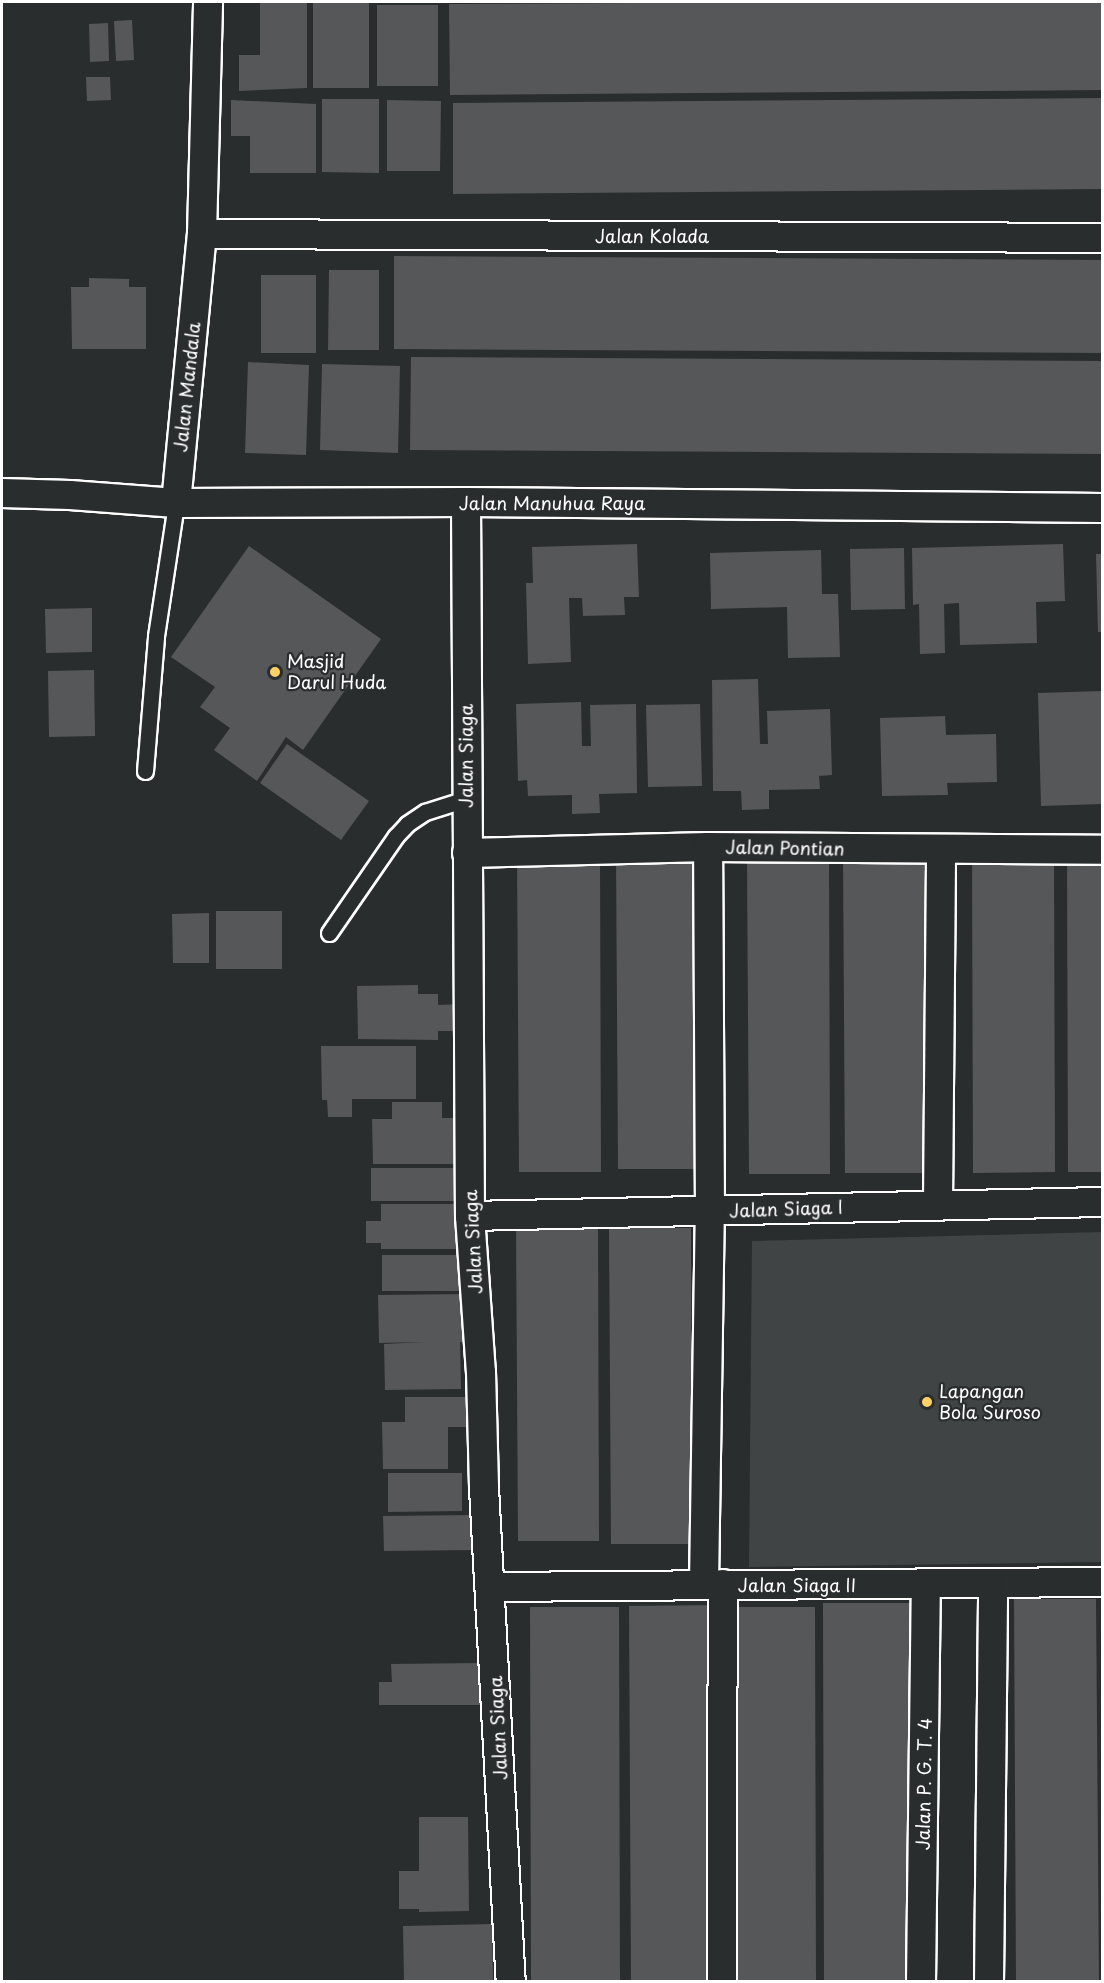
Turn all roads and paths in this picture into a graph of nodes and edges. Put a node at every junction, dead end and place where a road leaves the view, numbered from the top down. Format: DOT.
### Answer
graph roads {
  1 [pos="208,2"];
  2 [pos="202,234"];
  3 [pos="1102,238"];
  4 [pos="2,493"];
  5 [pos="466,502"];
  6 [pos="176,503"];
  7 [pos="1102,508"];
  8 [pos="145,771"];
  9 [pos="466,799"];
  10 [pos="708,847"];
  11 [pos="1102,850"];
  12 [pos="941,851"];
  13 [pos="467,853"];
  14 [pos="328,933"];
  15 [pos="1102,1202"];
  16 [pos="938,1204"];
  17 [pos="710,1212"];
  18 [pos="470,1216"];
  19 [pos="1102,1582"];
  20 [pos="713,1584"];
  21 [pos="993,1584"];
  22 [pos="926,1586"];
  23 [pos="491,1587"];
  24 [pos="511,1982"];
  25 [pos="722,1982"];
  26 [pos="921,1982"];
  27 [pos="989,1982"];
  1 -- 2 [label="street, Jalan Mandala"];
  2 -- 3 [label="street, Jalan Kolada"];
  2 -- 6 [label="street, Jalan Mandala"];
  4 -- 6 [label="street, Jalan Manuhua Raya"];
  5 -- 6 [label="street, Jalan Manuhua Raya"];
  5 -- 7 [label="street, Jalan Manuhua Raya"];
  5 -- 9 [label="street, Jalan Siaga"];
  6 -- 8 [label="lane, Jalan Mandala"];
  9 -- 13 [label="street, Jalan Siaga"];
  9 -- 14 [label="lane"];
  10 -- 12 [label="street, Jalan Pontian"];
  10 -- 13 [label="street, Jalan Pontian"];
  10 -- 17 [label="street"];
  11 -- 12 [label="street, Jalan Pontian"];
  12 -- 16 [label="street"];
  13 -- 18 [label="street, Jalan Siaga"];
  15 -- 16 [label="street, Jalan Siaga I"];
  16 -- 17 [label="street, Jalan Siaga I"];
  17 -- 18 [label="street, Jalan Siaga I"];
  17 -- 20 [label="street"];
  18 -- 23 [label="street, Jalan Siaga"];
  19 -- 21 [label="street, Jalan Siaga II"];
  20 -- 22 [label="street, Jalan Siaga II"];
  20 -- 23 [label="street, Jalan Siaga II"];
  20 -- 25 [label="street"];
  21 -- 22 [label="street, Jalan Siaga II"];
  21 -- 27 [label="street"];
  22 -- 26 [label="street, Jalan P. G. T. 4"];
  23 -- 24 [label="street, Jalan Siaga"];
}
